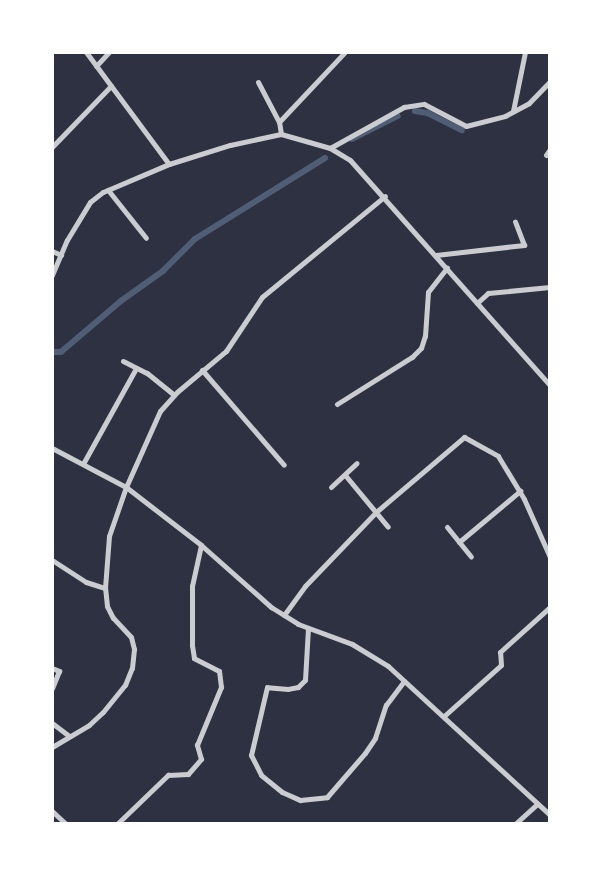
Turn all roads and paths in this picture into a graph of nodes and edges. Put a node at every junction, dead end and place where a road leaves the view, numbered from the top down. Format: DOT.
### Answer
graph roads {
  1 [pos="86,52"];
  2 [pos="109,52"];
  3 [pos="525,52"];
  4 [pos="344,53"];
  5 [pos="96,66"];
  6 [pos="550,80"];
  7 [pos="258,82"];
  8 [pos="111,86"];
  9 [pos="513,111"];
  10 [pos="279,122"];
  11 [pos="282,134"];
  12 [pos="52,147"];
  13 [pos="330,148"];
  14 [pos="550,149"];
  15 [pos="546,154"];
  16 [pos="169,164"];
  17 [pos="108,190"];
  18 [pos="385,196"];
  19 [pos="515,222"];
  20 [pos="146,238"];
  21 [pos="52,251"];
  22 [pos="61,255"];
  23 [pos="436,255"];
  24 [pos="447,268"];
  25 [pos="52,275"];
  26 [pos="550,287"];
  27 [pos="477,302"];
  28 [pos="123,361"];
  29 [pos="136,368"];
  30 [pos="202,370"];
  31 [pos="550,385"];
  32 [pos="174,395"];
  33 [pos="337,404"];
  34 [pos="52,448"];
  35 [pos="84,462"];
  36 [pos="358,463"];
  37 [pos="284,465"];
  38 [pos="345,474"];
  39 [pos="126,487"];
  40 [pos="331,487"];
  41 [pos="520,491"];
  42 [pos="376,512"];
  43 [pos="388,527"];
  44 [pos="447,527"];
  45 [pos="459,542"];
  46 [pos="201,545"];
  47 [pos="471,557"];
  48 [pos="550,557"];
  49 [pos="52,560"];
  50 [pos="105,588"];
  51 [pos="550,608"];
  52 [pos="284,614"];
  53 [pos="308,628"];
  54 [pos="52,668"];
  55 [pos="404,681"];
  56 [pos="52,688"];
  57 [pos="444,716"];
  58 [pos="52,723"];
  59 [pos="69,736"];
  60 [pos="52,747"];
  61 [pos="537,804"];
  62 [pos="547,808"];
  63 [pos="52,811"];
  64 [pos="550,815"];
  65 [pos="66,824"];
  66 [pos="117,824"];
  67 [pos="515,824"];
  1 -- 5 [label="street"];
  2 -- 5 [label="street"];
  3 -- 9 [label="street"];
  4 -- 10 [label="street"];
  5 -- 8 [label="street"];
  6 -- 9 [label="street"];
  7 -- 10 [label="street"];
  8 -- 12 [label="street"];
  8 -- 16 [label="street"];
  9 -- 13 [label="street"];
  10 -- 11 [label="street"];
  11 -- 13 [label="street"];
  11 -- 16 [label="street"];
  13 -- 18 [label="street"];
  14 -- 15 [label="street"];
  16 -- 17 [label="street"];
  17 -- 20 [label="street"];
  17 -- 22 [label="street"];
  18 -- 23 [label="street"];
  18 -- 30 [label="street"];
  19 -- 23 [label="street"];
  21 -- 22 [label="street"];
  22 -- 25 [label="street"];
  23 -- 24 [label="street"];
  24 -- 27 [label="street"];
  24 -- 33 [label="street"];
  26 -- 27 [label="street"];
  27 -- 31 [label="street"];
  28 -- 29 [label="street"];
  29 -- 32 [label="street"];
  29 -- 35 [label="street"];
  30 -- 32 [label="street"];
  30 -- 37 [label="street"];
  32 -- 39 [label="street"];
  34 -- 35 [label="street"];
  35 -- 39 [label="street"];
  36 -- 38 [label="street"];
  38 -- 40 [label="street"];
  38 -- 42 [label="street"];
  39 -- 46 [label="street"];
  39 -- 50 [label="street"];
  41 -- 42 [label="street"];
  41 -- 45 [label="street"];
  41 -- 48 [label="street"];
  42 -- 43 [label="street"];
  42 -- 52 [label="street"];
  44 -- 45 [label="street"];
  45 -- 47 [label="street"];
  46 -- 52 [label="street"];
  46 -- 66 [label="street"];
  49 -- 50 [label="street"];
  50 -- 59 [label="street"];
  51 -- 57 [label="street"];
  52 -- 53 [label="street"];
  53 -- 55 [label="street"];
  53 -- 55 [label="street"];
  54 -- 56 [label="street"];
  55 -- 57 [label="street"];
  57 -- 61 [label="street"];
  58 -- 59 [label="street"];
  59 -- 60 [label="street"];
  61 -- 62 [label="street"];
  61 -- 67 [label="street"];
  62 -- 64 [label="street"];
  63 -- 65 [label="street"];
}
